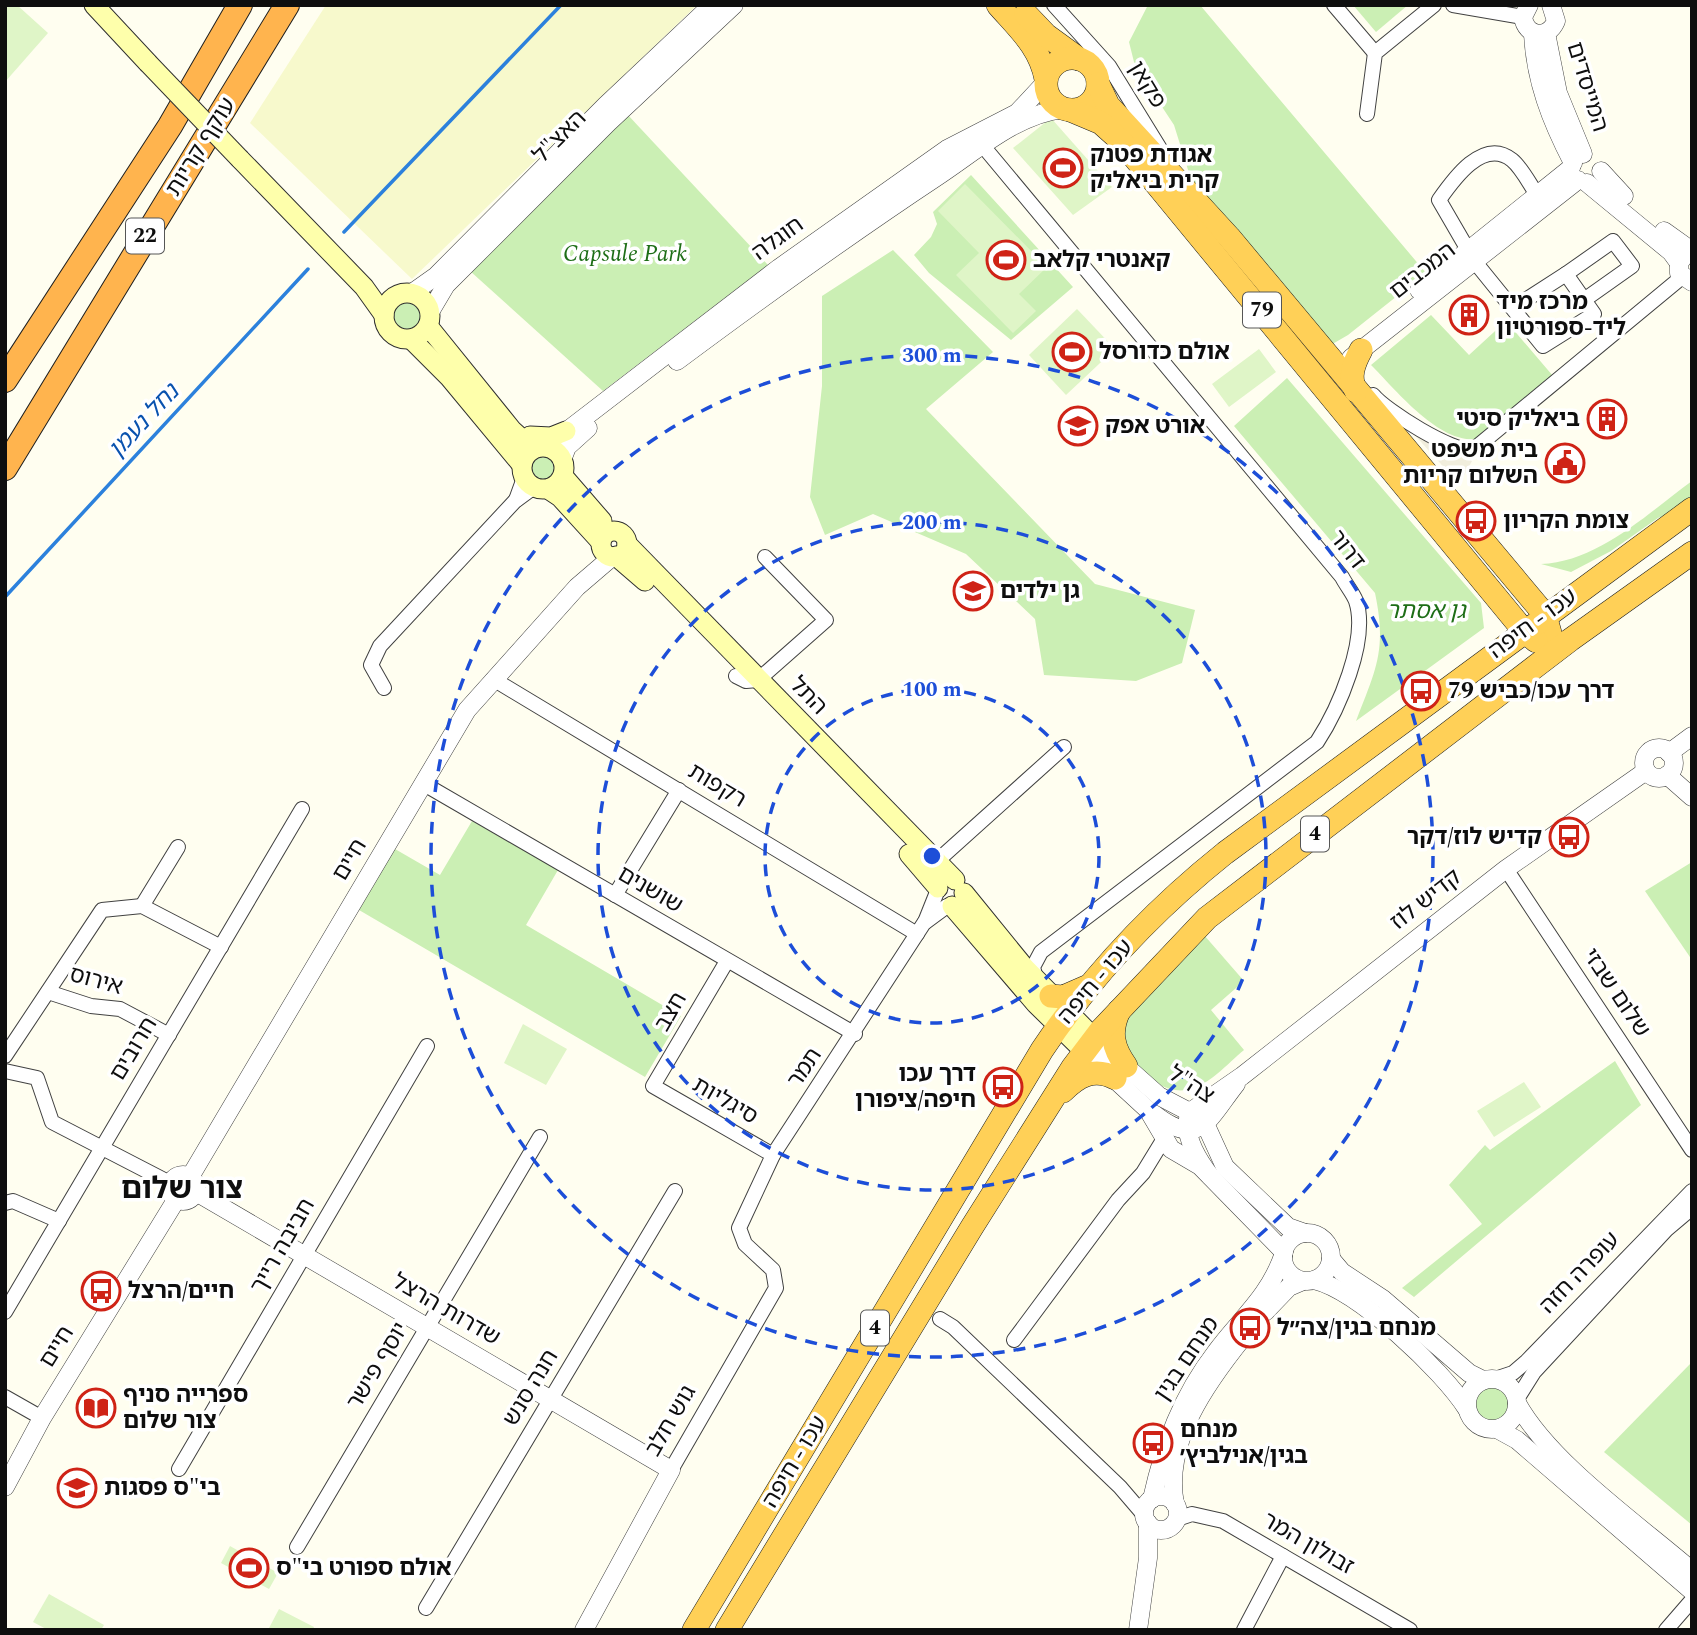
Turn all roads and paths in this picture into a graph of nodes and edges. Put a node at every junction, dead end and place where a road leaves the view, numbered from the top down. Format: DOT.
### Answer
graph roads {
  1 [pos="94,5"];
  2 [pos="226,5"];
  3 [pos="240,5"];
  4 [pos="287,5"];
  5 [pos="301,5"];
  6 [pos="712,5"];
  7 [pos="734,5"];
  8 [pos="998,5"];
  9 [pos="1018,5"];
  10 [pos="1054,5"];
  11 [pos="1334,5"];
  12 [pos="1434,5"];
  13 [pos="1453,5"];
  14 [pos="1551,5"];
  15 [pos="1526,11"];
  16 [pos="1539,33"];
  17 [pos="1376,53"];
  18 [pos="1079,59"];
  19 [pos="1046,81"];
  20 [pos="1098,83"];
  21 [pos="1066,110"];
  22 [pos="1367,114"];
  23 [pos="209,137"];
  24 [pos="983,146"];
  25 [pos="144,167"];
  26 [pos="1582,170"];
  27 [pos="1538,196"];
  28 [pos="1192,197"];
  29 [pos="317,237"];
  30 [pos="1472,256"];
  31 [pos="1687,265"];
  32 [pos="1566,274"];
  33 [pos="405,294"];
  34 [pos="1584,300"];
  35 [pos="1513,308"];
  36 [pos="384,315"];
  37 [pos="429,319"];
  38 [pos="411,339"];
  39 [pos="1296,351"];
  40 [pos="1345,359"];
  41 [pos="5,380"];
  42 [pos="512,430"];
  43 [pos="566,431"];
  44 [pos="1490,437"];
  45 [pos="1483,457"];
  46 [pos="5,468"];
  47 [pos="541,469"];
  48 [pos="1692,509"];
  49 [pos="612,546"];
  50 [pos="1692,553"];
  51 [pos="765,557"];
  52 [pos="1503,568"];
  53 [pos="1581,589"];
  54 [pos="1500,602"];
  55 [pos="1545,615"];
  56 [pos="1524,632"];
  57 [pos="1555,651"];
  58 [pos="1485,660"];
  59 [pos="736,676"];
  60 [pos="494,679"];
  61 [pos="758,680"];
  62 [pos="384,688"];
  63 [pos="1692,736"];
  64 [pos="1064,747"];
  65 [pos="1669,752"];
  66 [pos="1646,771"];
  67 [pos="1667,775"];
  68 [pos="424,784"];
  69 [pos="679,790"];
  70 [pos="1692,797"];
  71 [pos="302,809"];
  72 [pos="178,848"];
  73 [pos="936,862"];
  74 [pos="1506,869"];
  75 [pos="949,894"];
  76 [pos="615,895"];
  77 [pos="142,906"];
  78 [pos="921,929"];
  79 [pos="221,947"];
  80 [pos="1011,951"];
  81 [pos="1041,952"];
  82 [pos="727,961"];
  83 [pos="1089,985"];
  84 [pos="1044,988"];
  85 [pos="47,992"];
  86 [pos="1121,1008"];
  87 [pos="1063,1020"];
  88 [pos="855,1034"];
  89 [pos="169,1035"];
  90 [pos="1089,1045"];
  91 [pos="427,1046"];
  92 [pos="5,1056"];
  93 [pos="5,1071"];
  94 [pos="1121,1072"];
  95 [pos="1242,1076"];
  96 [pos="653,1086"];
  97 [pos="1144,1105"];
  98 [pos="1046,1109"];
  99 [pos="1190,1112"];
  100 [pos="1207,1124"];
  101 [pos="1188,1131"];
  102 [pos="540,1136"];
  103 [pos="1165,1137"];
  104 [pos="1691,1147"];
  105 [pos="102,1149"];
  106 [pos="1180,1154"];
  107 [pos="773,1155"];
  108 [pos="1143,1173"];
  109 [pos="1211,1177"];
  110 [pos="193,1185"];
  111 [pos="173,1191"];
  112 [pos="675,1191"];
  113 [pos="1692,1191"];
  114 [pos="5,1203"];
  115 [pos="1692,1208"];
  116 [pos="59,1221"];
  117 [pos="1306,1233"];
  118 [pos="745,1244"];
  119 [pos="1284,1254"];
  120 [pos="304,1256"];
  121 [pos="1331,1259"];
  122 [pos="1308,1280"];
  123 [pos="5,1312"];
  124 [pos="940,1319"];
  125 [pos="427,1327"];
  126 [pos="1014,1339"];
  127 [pos="1489,1380"];
  128 [pos="5,1397"];
  129 [pos="551,1399"];
  130 [pos="1517,1401"];
  131 [pos="1467,1409"];
  132 [pos="42,1418"];
  133 [pos="1497,1429"];
  134 [pos="179,1469"];
  135 [pos="671,1470"];
  136 [pos="5,1487"];
  137 [pos="1148,1509"];
  138 [pos="1173,1517"];
  139 [pos="297,1547"];
  140 [pos="1283,1556"];
  141 [pos="1148,1558"];
  142 [pos="1692,1571"];
  143 [pos="1692,1591"];
  144 [pos="1692,1600"];
  145 [pos="426,1608"];
  146 [pos="584,1630"];
  147 [pos="694,1630"];
  148 [pos="727,1630"];
  149 [pos="1138,1630"];
  150 [pos="1244,1630"];
  151 [pos="1410,1630"];
  152 [pos="1666,1630"];
  1 -- 29 [label="main road, bridge"];
  2 -- 25 [label="highway"];
  3 -- 25 [label="highway, עוקף קריות / 22"];
  4 -- 23 [label="highway, עוקף קריות / 22"];
  5 -- 23 [label="highway"];
  6 -- 33 [label="street, האצ\"ל"];
  7 -- 37 [label="street, האצ\"ל"];
  8 -- 19 [label="highway"];
  9 -- 18 [label="highway, 79"];
  10 -- 28 [label="street, פקאן"];
  11 -- 17 [label="street"];
  12 -- 17 [label="street"];
  13 -- 15 [label="street"];
  14 -- 16 [label="street"];
  15 -- 16 [label="street"];
  16 -- 26 [label="street, המייסדים"];
  17 -- 22 [label="street"];
  18 -- 19 [label="highway"];
  18 -- 20 [label="highway, 79"];
  19 -- 21 [label="highway"];
  19 -- 43 [label="street, חוגלה"];
  20 -- 21 [label="highway"];
  20 -- 28 [label="highway, 79"];
  21 -- 24 [label="street, חוגלה"];
  21 -- 39 [label="highway, 79"];
  23 -- 46 [label="highway, עוקף קריות / 22"];
  24 -- 47 [label="street, חוגלה"];
  24 -- 81 [label="street, דרור"];
  25 -- 41 [label="highway, עוקף קריות / 22"];
  26 -- 27 [label="street, המכבים"];
  26 -- 30 [label="street, המכבים"];
  26 -- 31 [label="street, המייסדים"];
  27 -- 30 [label="street, המכבים"];
  27 -- 30 [label="street"];
  28 -- 40 [label="highway, 79"];
  29 -- 33 [label="main road"];
  29 -- 36 [label="main road"];
  30 -- 35 [label="street"];
  30 -- 40 [label="street, המכבים"];
  30 -- 40 [label="street, המכבים"];
  31 -- 44 [label="street"];
  32 -- 34 [label="street"];
  32 -- 34 [label="street"];
  32 -- 35 [label="street"];
  33 -- 36 [label="main road"];
  33 -- 37 [label="main road"];
  34 -- 35 [label="street"];
  36 -- 38 [label="main road"];
  37 -- 38 [label="main road"];
  37 -- 42 [label="main road, התל"];
  38 -- 47 [label="main road, התל"];
  39 -- 40 [label="street"];
  39 -- 54 [label="highway, 79"];
  40 -- 44 [label="street"];
  40 -- 52 [label="highway, 79"];
  42 -- 43 [label="main road"];
  42 -- 47 [label="main road, התל"];
  43 -- 47 [label="street, חוגלה"];
  44 -- 45 [label="street"];
  47 -- 49 [label="main road, התל"];
  47 -- 62 [label="street"];
  48 -- 53 [label="highway, עכו - חיפה / 4"];
  49 -- 59 [label="main road, התל"];
  49 -- 60 [label="street, חיים"];
  49 -- 61 [label="main road, התל"];
  50 -- 57 [label="highway, עכו - חיפה / 4"];
  51 -- 61 [label="street"];
  52 -- 53 [label="highway"];
  52 -- 55 [label="highway, 79"];
  53 -- 55 [label="highway, עכו - חיפה / 4"];
  54 -- 56 [label="highway, 79"];
  54 -- 58 [label="highway"];
  55 -- 56 [label="highway, עכו - חיפה / 4"];
  55 -- 57 [label="highway, 79"];
  56 -- 57 [label="highway, 79"];
  56 -- 58 [label="highway, עכו - חיפה / 4"];
  57 -- 86 [label="highway, עכו - חיפה / 4"];
  58 -- 83 [label="highway, עכו - חיפה / 4"];
  59 -- 61 [label="street"];
  59 -- 75 [label="main road, התל"];
  60 -- 68 [label="street, חיים"];
  60 -- 69 [label="street, רקפות"];
  61 -- 73 [label="main road, התל"];
  63 -- 65 [label="street"];
  64 -- 73 [label="street"];
  65 -- 66 [label="street"];
  65 -- 67 [label="street"];
  66 -- 67 [label="street"];
  66 -- 74 [label="street, קדיש לוז"];
  67 -- 70 [label="street"];
  68 -- 76 [label="street, שושנים"];
  68 -- 110 [label="street, חיים"];
  69 -- 76 [label="street"];
  69 -- 78 [label="street, רקפות"];
  71 -- 79 [label="street, חרובים"];
  72 -- 77 [label="street"];
  73 -- 75 [label="main road, התל"];
  74 -- 95 [label="street, קדיש לוז"];
  74 -- 104 [label="street, שלום שבזי"];
  75 -- 78 [label="street, תמר"];
  75 -- 80 [label="main road, התל"];
  75 -- 87 [label="main road, התל"];
  76 -- 82 [label="street, שושנים"];
  77 -- 79 [label="street"];
  77 -- 85 [label="street"];
  78 -- 88 [label="street, תמר"];
  79 -- 89 [label="street, חרובים"];
  80 -- 81 [label="street"];
  80 -- 84 [label="main road, התל"];
  81 -- 84 [label="street"];
  82 -- 88 [label="street, שושנים"];
  82 -- 96 [label="street, חצב"];
  83 -- 84 [label="highway"];
  83 -- 87 [label="highway, עכו - חיפה / 4"];
  84 -- 87 [label="main road, התל"];
  85 -- 89 [label="street, אירוס"];
  85 -- 92 [label="street"];
  86 -- 90 [label="highway, עכו - חיפה / 4"];
  86 -- 94 [label="highway"];
  87 -- 90 [label="main road, צה\"ל"];
  87 -- 147 [label="highway, עכו - חיפה / 4"];
  88 -- 107 [label="street, תמר"];
  89 -- 105 [label="street, חרובים"];
  90 -- 94 [label="street, צה\"ל"];
  90 -- 98 [label="highway, עכו - חיפה / 4"];
  91 -- 120 [label="street, חביבה רייך"];
  93 -- 105 [label="street"];
  94 -- 97 [label="street, צה\"ל"];
  94 -- 98 [label="highway"];
  94 -- 99 [label="street, צה\"ל"];
  95 -- 99 [label="street, קדיש לוז"];
  95 -- 100 [label="street, קדיש לוז"];
  96 -- 107 [label="street, סיגליות"];
  97 -- 101 [label="street"];
  97 -- 103 [label="street, צה\"ל"];
  98 -- 148 [label="highway, עכו - חיפה / 4"];
  99 -- 100 [label="street, צה\"ל"];
  99 -- 101 [label="street"];
  100 -- 101 [label="street"];
  100 -- 117 [label="street, צה\"ל"];
  101 -- 109 [label="street"];
  102 -- 125 [label="street, יוסף פישר"];
  103 -- 106 [label="street, צה\"ל"];
  103 -- 108 [label="street"];
  105 -- 111 [label="street"];
  105 -- 116 [label="street, חרובים"];
  106 -- 108 [label="street"];
  106 -- 109 [label="street, צה\"ל"];
  107 -- 118 [label="street, תמר"];
  108 -- 126 [label="street"];
  109 -- 119 [label="street, צה\"ל"];
  110 -- 111 [label="street"];
  110 -- 120 [label="street, שדרות הרצל"];
  111 -- 132 [label="street, חיים"];
  112 -- 129 [label="street, חנה סנש"];
  113 -- 127 [label="street, עופרה חזה"];
  114 -- 116 [label="street"];
  115 -- 130 [label="street, עופרה חזה"];
  116 -- 123 [label="street, חרובים"];
  117 -- 119 [label="street"];
  117 -- 121 [label="street"];
  118 -- 135 [label="street, גוש חלב"];
  119 -- 122 [label="street"];
  119 -- 137 [label="street, מנחם בגין"];
  120 -- 125 [label="street, שדרות הרצל"];
  120 -- 134 [label="street, חביבה רייך"];
  121 -- 122 [label="street"];
  121 -- 127 [label="street"];
  122 -- 131 [label="street"];
  122 -- 138 [label="street, מנחם בגין"];
  124 -- 137 [label="street"];
  125 -- 129 [label="street, שדרות הרצל"];
  125 -- 139 [label="street, יוסף פישר"];
  127 -- 130 [label="street"];
  127 -- 131 [label="street"];
  128 -- 132 [label="street"];
  129 -- 135 [label="street, שדרות הרצל"];
  129 -- 145 [label="street, חנה סנש"];
  130 -- 133 [label="street"];
  130 -- 142 [label="street"];
  131 -- 133 [label="street"];
  132 -- 136 [label="street, חיים"];
  133 -- 143 [label="street"];
  135 -- 146 [label="street, גוש חלב"];
  137 -- 138 [label="street"];
  137 -- 138 [label="street"];
  137 -- 141 [label="street, מנחם בגין"];
  138 -- 140 [label="street, זבולון המר"];
  138 -- 141 [label="street, מנחם בגין"];
  140 -- 150 [label="street"];
  140 -- 151 [label="street, זבולון המר"];
  141 -- 149 [label="street, מנחם בגין"];
  144 -- 152 [label="street"];
}
